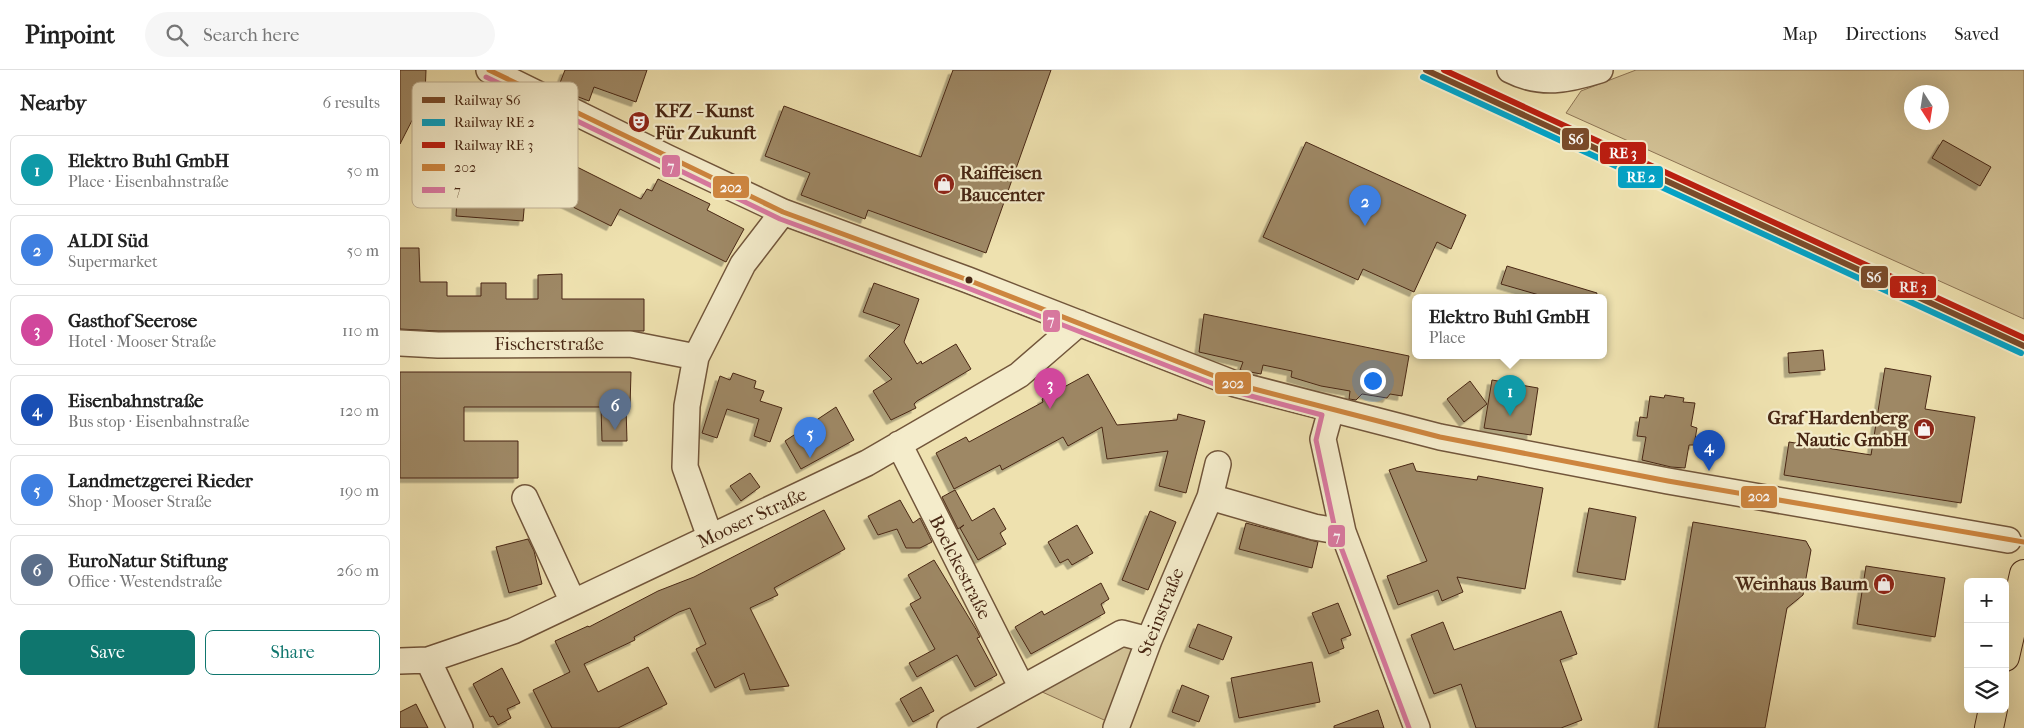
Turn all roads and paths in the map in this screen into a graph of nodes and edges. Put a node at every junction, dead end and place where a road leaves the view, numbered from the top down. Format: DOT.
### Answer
graph roads {
  1 [pos="489,70"];
  2 [pos="1510,70"];
  3 [pos="1600,70"];
  4 [pos="513,82"];
  5 [pos="578,114"];
  6 [pos="783,212"];
  7 [pos="1079,323"];
  8 [pos="400,343"];
  9 [pos="696,357"];
  10 [pos="1331,410"];
  11 [pos="899,444"];
  12 [pos="1218,464"];
  13 [pos="1210,497"];
  14 [pos="525,498"];
  15 [pos="1343,532"];
  16 [pos="710,538"];
  17 [pos="2008,540"];
  18 [pos="2024,574"];
  19 [pos="574,602"];
  20 [pos="1149,640"];
  21 [pos="2009,640"];
  22 [pos="428,660"];
  23 [pos="400,661"];
  24 [pos="1022,688"];
  25 [pos="1992,713"];
  26 [pos="460,728"];
  27 [pos="950,728"];
  28 [pos="1116,728"];
  29 [pos="1416,728"];
  30 [pos="1989,728"];
  1 -- 4 [label="street"];
  2 -- 3 [label="street"];
  5 -- 6 [label="street"];
  6 -- 7 [label="street"];
  6 -- 9 [label="street"];
  7 -- 10 [label="street"];
  7 -- 11 [label="street, Mooser Straße"];
  8 -- 9 [label="street, Fischerstraße"];
  9 -- 16 [label="street"];
  10 -- 15 [label="street"];
  10 -- 17 [label="street"];
  11 -- 16 [label="street, Mooser Straße"];
  11 -- 24 [label="street, Boelckestraße"];
  12 -- 13 [label="street, Steinstraße"];
  13 -- 15 [label="street"];
  13 -- 20 [label="street, Steinstraße"];
  14 -- 19 [label="street"];
  15 -- 29 [label="street"];
  16 -- 19 [label="street, Mooser Straße"];
  18 -- 21 [label="main road"];
  19 -- 22 [label="street, Mooser Straße"];
  20 -- 24 [label="street"];
  20 -- 28 [label="street, Steinstraße"];
  22 -- 23 [label="street, Mooser Straße"];
  22 -- 26 [label="street"];
  24 -- 27 [label="street"];
  25 -- 30 [label="main road"];
}
